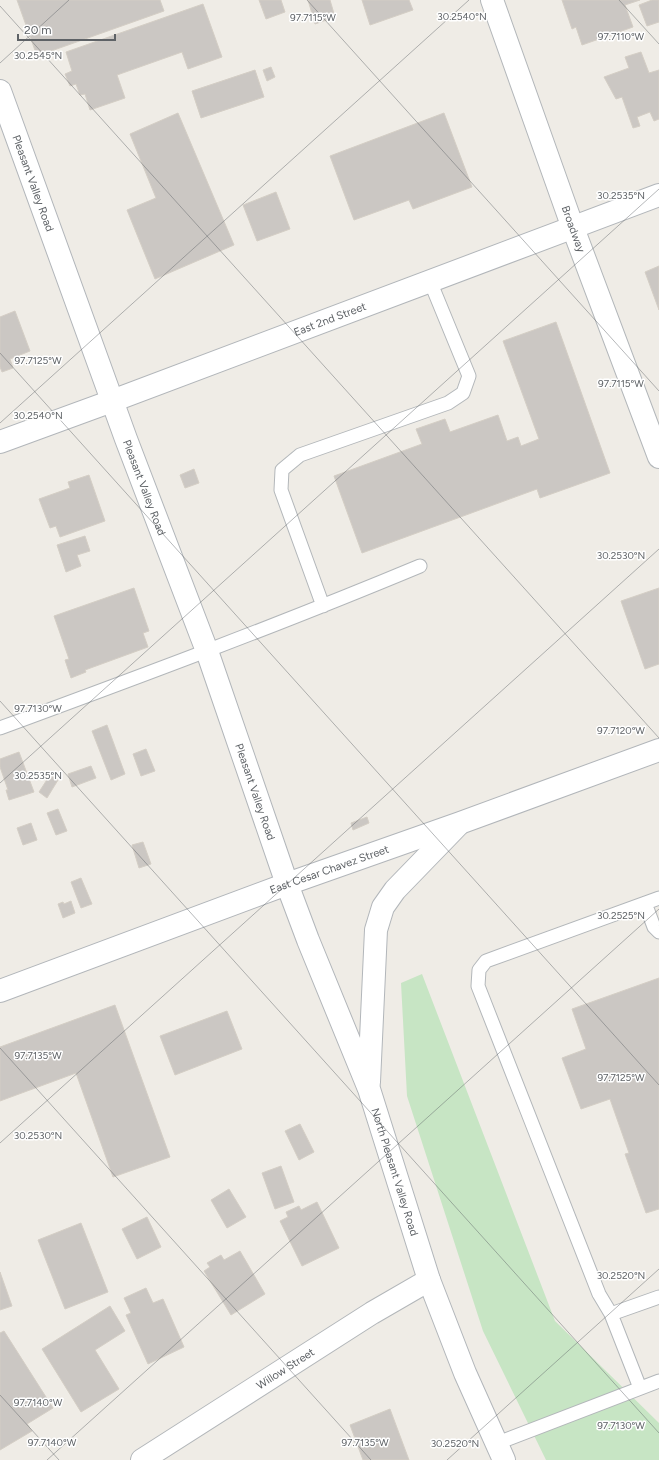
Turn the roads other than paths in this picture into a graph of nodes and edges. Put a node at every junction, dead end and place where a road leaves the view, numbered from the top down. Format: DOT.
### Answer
graph roads {
  1 [pos="492,0"];
  2 [pos="0,91"];
  3 [pos="659,195"];
  4 [pos="573,228"];
  5 [pos="430,282"];
  6 [pos="112,401"];
  7 [pos="0,442"];
  8 [pos="659,457"];
  9 [pos="420,566"];
  10 [pos="323,606"];
  11 [pos="207,651"];
  12 [pos="0,728"];
  13 [pos="659,750"];
  14 [pos="460,823"];
  15 [pos="287,884"];
  16 [pos="659,898"];
  17 [pos="645,903"];
  18 [pos="659,932"];
  19 [pos="0,991"];
  20 [pos="369,1089"];
  21 [pos="429,1280"];
  22 [pos="659,1297"];
  23 [pos="611,1314"];
  24 [pos="659,1381"];
  25 [pos="640,1388"];
  26 [pos="500,1452"];
  27 [pos="142,1460"];
  1 -- 4 [label="main road, Broadway"];
  2 -- 6 [label="main road, Pleasant Valley Road"];
  3 -- 4 [label="main road, East 2nd Street"];
  4 -- 5 [label="main road, East 2nd Street"];
  4 -- 8 [label="main road, Broadway"];
  5 -- 6 [label="main road, East 2nd Street"];
  5 -- 10 [label="lane"];
  6 -- 7 [label="main road, East 2nd Street"];
  6 -- 11 [label="main road, Pleasant Valley Road"];
  9 -- 10 [label="lane"];
  10 -- 11 [label="lane"];
  11 -- 12 [label="lane"];
  11 -- 15 [label="main road, Pleasant Valley Road"];
  13 -- 14 [label="main road, East Cesar Chavez Street"];
  14 -- 15 [label="main road, East Cesar Chavez Street"];
  14 -- 20 [label="main road"];
  15 -- 19 [label="main road, East Cesar Chavez Street"];
  15 -- 20 [label="main road, North Pleasant Valley Road"];
  16 -- 17 [label="lane"];
  17 -- 18 [label="lane"];
  17 -- 23 [label="lane"];
  20 -- 21 [label="main road, North Pleasant Valley Road"];
  21 -- 26 [label="main road, North Pleasant Valley Road"];
  21 -- 27 [label="main road, Willow Street"];
  22 -- 23 [label="lane"];
  23 -- 25 [label="lane"];
  24 -- 25 [label="lane"];
  25 -- 26 [label="lane"];
}
